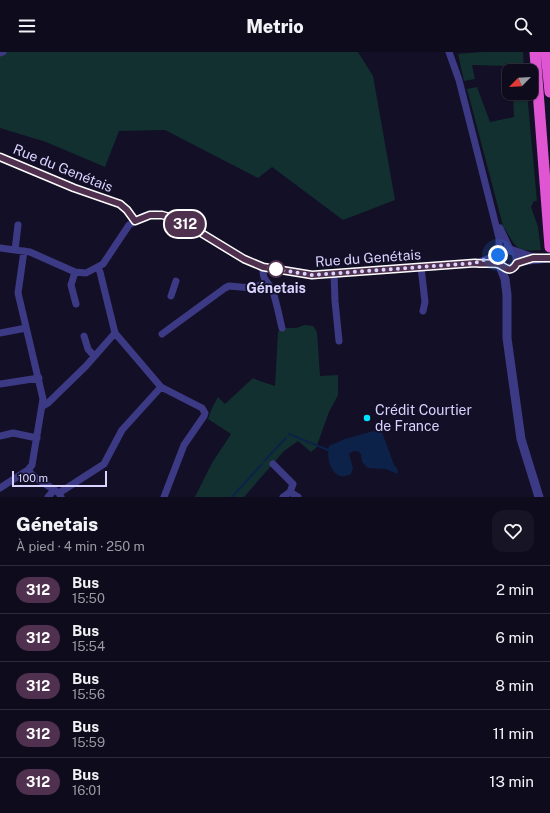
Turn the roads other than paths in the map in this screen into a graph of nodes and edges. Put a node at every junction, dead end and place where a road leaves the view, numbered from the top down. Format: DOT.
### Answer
graph roads {
  1 [pos="3,52"];
  2 [pos="449,52"];
  3 [pos="527,52"];
  4 [pos="535,52"];
  5 [pos="546,52"];
  6 [pos="0,53"];
  7 [pos="529,64"];
  8 [pos="550,92"];
  9 [pos="538,94"];
  10 [pos="539,97"];
  11 [pos="0,157"];
  12 [pos="135,221"];
  13 [pos="495,222"];
  14 [pos="18,225"];
  15 [pos="550,247"];
  16 [pos="0,248"];
  17 [pos="15,250"];
  18 [pos="24,251"];
  19 [pos="514,258"];
  20 [pos="550,258"];
  21 [pos="499,260"];
  22 [pos="263,267"];
  23 [pos="421,267"];
  24 [pos="98,268"];
  25 [pos="75,272"];
  26 [pos="334,274"];
  27 [pos="176,281"];
  28 [pos="266,283"];
  29 [pos="507,295"];
  30 [pos="171,296"];
  31 [pos="76,304"];
  32 [pos="423,311"];
  33 [pos="26,328"];
  34 [pos="282,328"];
  35 [pos="0,333"];
  36 [pos="115,333"];
  37 [pos="162,334"];
  38 [pos="84,336"];
  39 [pos="339,341"];
  40 [pos="94,356"];
  41 [pos="38,378"];
  42 [pos="0,384"];
  43 [pos="161,387"];
  44 [pos="43,406"];
  45 [pos="0,436"];
  46 [pos="37,438"];
  47 [pos="273,464"];
  48 [pos="28,470"];
  49 [pos="0,488"];
  50 [pos="290,492"];
  51 [pos="58,493"];
  52 [pos="48,497"];
  53 [pos="164,497"];
  54 [pos="283,497"];
  55 [pos="298,497"];
  56 [pos="539,497"];
  1 -- 6 [label="street"];
  2 -- 13 [label="street"];
  3 -- 7 [label="highway"];
  4 -- 10 [label="highway"];
  5 -- 8 [label="highway"];
  9 -- 10 [label="highway"];
  10 -- 15 [label="highway"];
  11 -- 12 [label="street, Rue du Genétais"];
  12 -- 22 [label="street, Rue du Genétais"];
  12 -- 24 [label="street"];
  13 -- 19 [label="street"];
  13 -- 21 [label="street"];
  14 -- 17 [label="street"];
  16 -- 17 [label="street"];
  17 -- 18 [label="street"];
  18 -- 25 [label="street"];
  18 -- 33 [label="street"];
  19 -- 20 [label="street"];
  19 -- 21 [label="street"];
  19 -- 21 [label="street"];
  19 -- 29 [label="street"];
  21 -- 23 [label="street, Rue du Genétais"];
  21 -- 29 [label="street"];
  22 -- 26 [label="street, Rue du Genétais"];
  22 -- 28 [label="street"];
  23 -- 26 [label="street, Rue du Genétais"];
  23 -- 32 [label="street"];
  24 -- 25 [label="street"];
  24 -- 36 [label="street"];
  25 -- 31 [label="street"];
  26 -- 39 [label="street"];
  27 -- 30 [label="street"];
  28 -- 34 [label="street"];
  28 -- 37 [label="street"];
  29 -- 56 [label="street"];
  33 -- 35 [label="street"];
  33 -- 41 [label="street"];
  36 -- 40 [label="street"];
  36 -- 43 [label="street"];
  38 -- 40 [label="street"];
  40 -- 44 [label="street"];
  41 -- 42 [label="street"];
  41 -- 44 [label="street"];
  43 -- 51 [label="street"];
  43 -- 53 [label="street"];
  44 -- 46 [label="street"];
  45 -- 46 [label="street"];
  46 -- 48 [label="street"];
  47 -- 50 [label="street"];
  48 -- 49 [label="street"];
  48 -- 51 [label="street"];
  50 -- 54 [label="street"];
  50 -- 55 [label="street"];
  51 -- 52 [label="street"];
}
